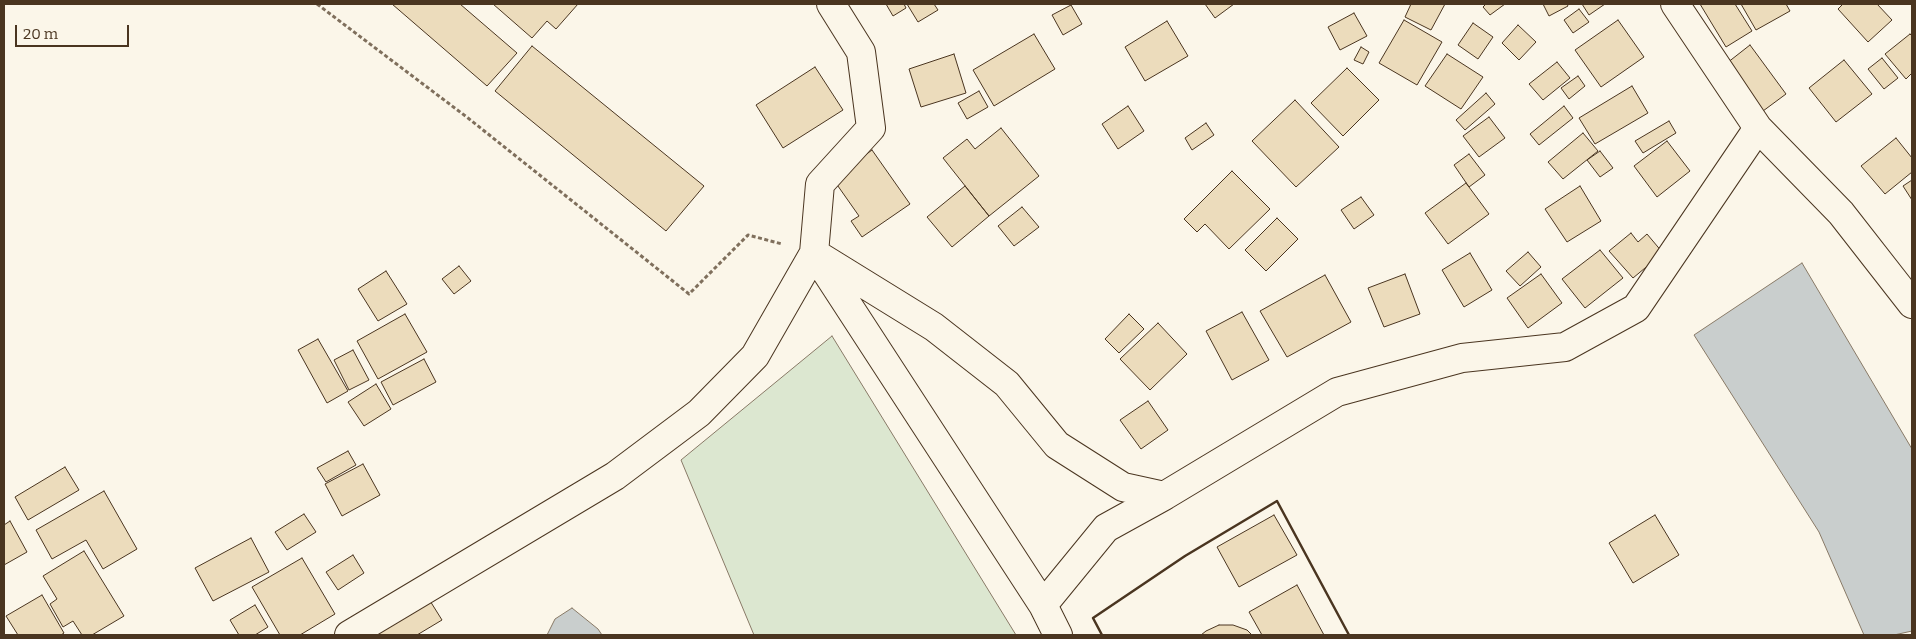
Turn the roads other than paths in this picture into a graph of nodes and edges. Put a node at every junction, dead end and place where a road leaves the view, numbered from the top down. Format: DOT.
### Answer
graph roads {
  1 [pos="831,4"];
  2 [pos="1675,4"];
  3 [pos="1758,128"];
  4 [pos="814,253"];
  5 [pos="1912,304"];
  6 [pos="1164,496"];
  7 [pos="1043,605"];
  8 [pos="349,635"];
  9 [pos="1058,635"];
  1 -- 4 [label="street"];
  2 -- 3 [label="street"];
  3 -- 5 [label="street"];
  3 -- 6 [label="street"];
  4 -- 6 [label="street"];
  4 -- 7 [label="street"];
  4 -- 8 [label="street"];
  6 -- 7 [label="street"];
  7 -- 9 [label="street"];
}
